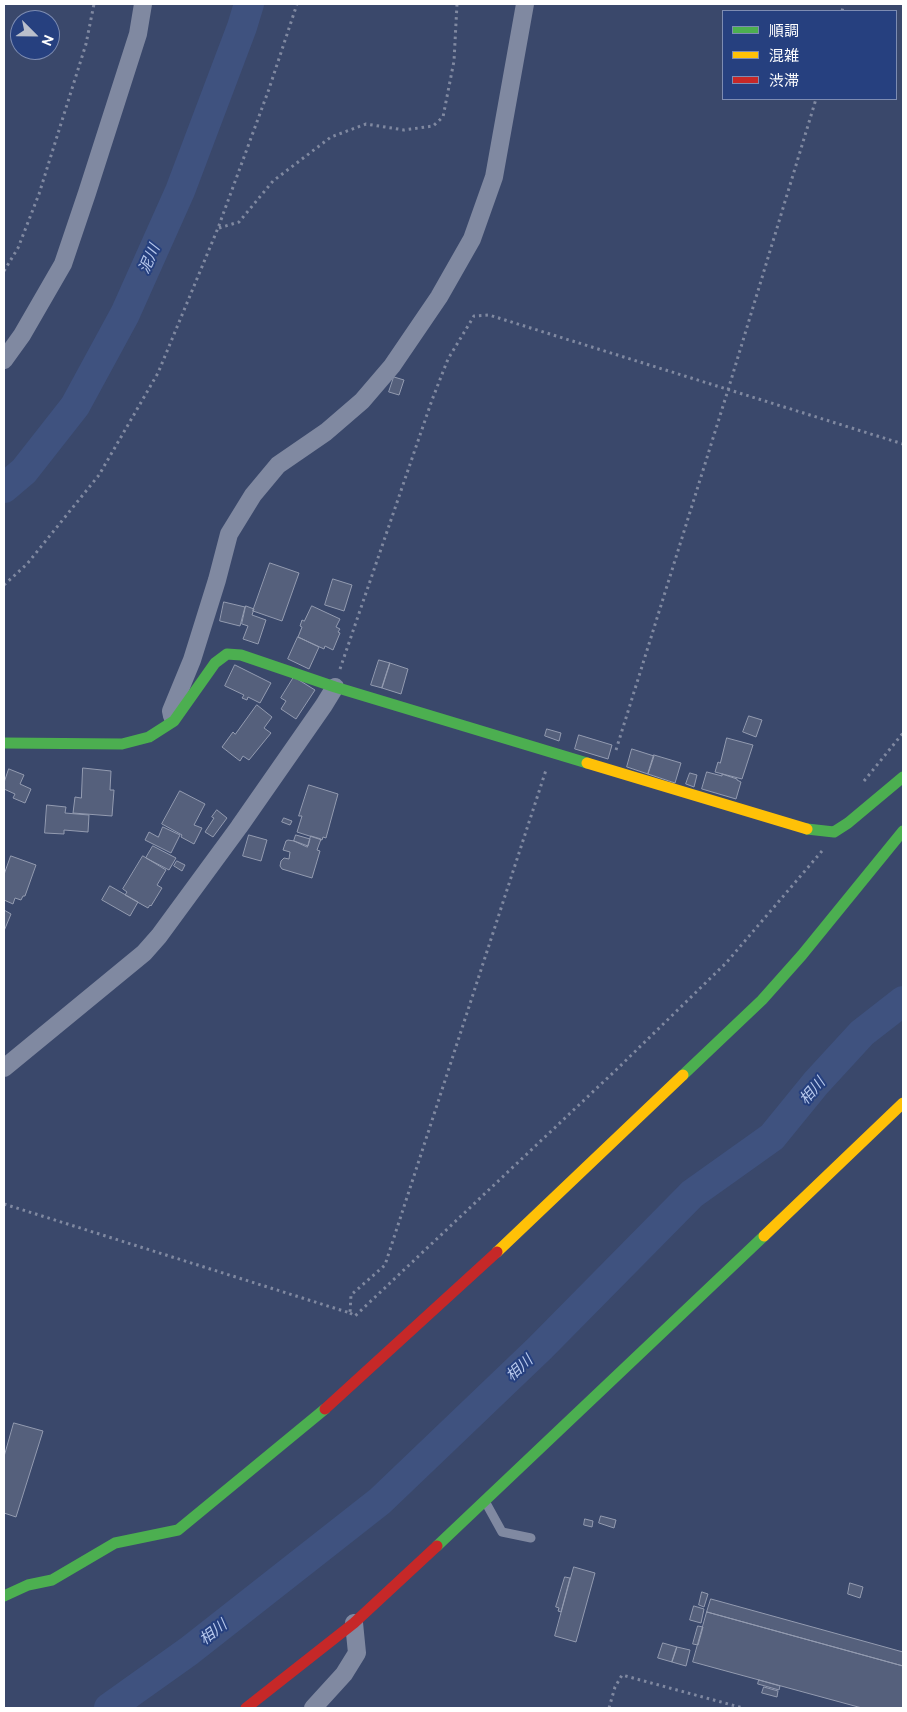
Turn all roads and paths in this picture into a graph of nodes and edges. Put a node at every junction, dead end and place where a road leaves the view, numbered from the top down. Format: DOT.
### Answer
graph roads {
  1 [pos="94,4"];
  2 [pos="142,4"];
  3 [pos="297,4"];
  4 [pos="457,4"];
  5 [pos="525,4"];
  6 [pos="816,100"];
  7 [pos="218,228"];
  8 [pos="4,271"];
  9 [pos="4,360"];
  10 [pos="728,390"];
  11 [pos="903,444"];
  12 [pos="4,585"];
  13 [pos="335,687"];
  14 [pos="174,721"];
  15 [pos="903,733"];
  16 [pos="7,742"];
  17 [pos="552,753"];
  18 [pos="610,770"];
  19 [pos="903,777"];
  20 [pos="861,784"];
  21 [pos="903,831"];
  22 [pos="834,832"];
  23 [pos="4,1068"];
  24 [pos="903,1103"];
  25 [pos="4,1204"];
  26 [pos="350,1313"];
  27 [pos="485,1502"];
  28 [pos="531,1538"];
  29 [pos="4,1596"];
  30 [pos="354,1623"];
  31 [pos="246,1708"];
  32 [pos="313,1708"];
  33 [pos="609,1708"];
  34 [pos="744,1708"];
  1 -- 8 [label="path"];
  2 -- 9 [label="street"];
  3 -- 7 [label="path"];
  4 -- 7 [label="path"];
  5 -- 14 [label="street"];
  6 -- 10 [label="path"];
  7 -- 12 [label="path"];
  10 -- 11 [label="path"];
  10 -- 13 [label="path"];
  10 -- 18 [label="path"];
  13 -- 14 [label="street"];
  13 -- 17 [label="street"];
  13 -- 23 [label="street"];
  14 -- 16 [label="street"];
  15 -- 20 [label="path"];
  17 -- 18 [label="street"];
  17 -- 26 [label="path"];
  18 -- 22 [label="street"];
  19 -- 22 [label="street"];
  21 -- 29 [label="street"];
  22 -- 26 [label="path"];
  24 -- 27 [label="street"];
  25 -- 26 [label="path"];
  27 -- 28 [label="lane"];
  27 -- 30 [label="street"];
  30 -- 31 [label="street"];
  30 -- 32 [label="street"];
  33 -- 34 [label="path"];
}
